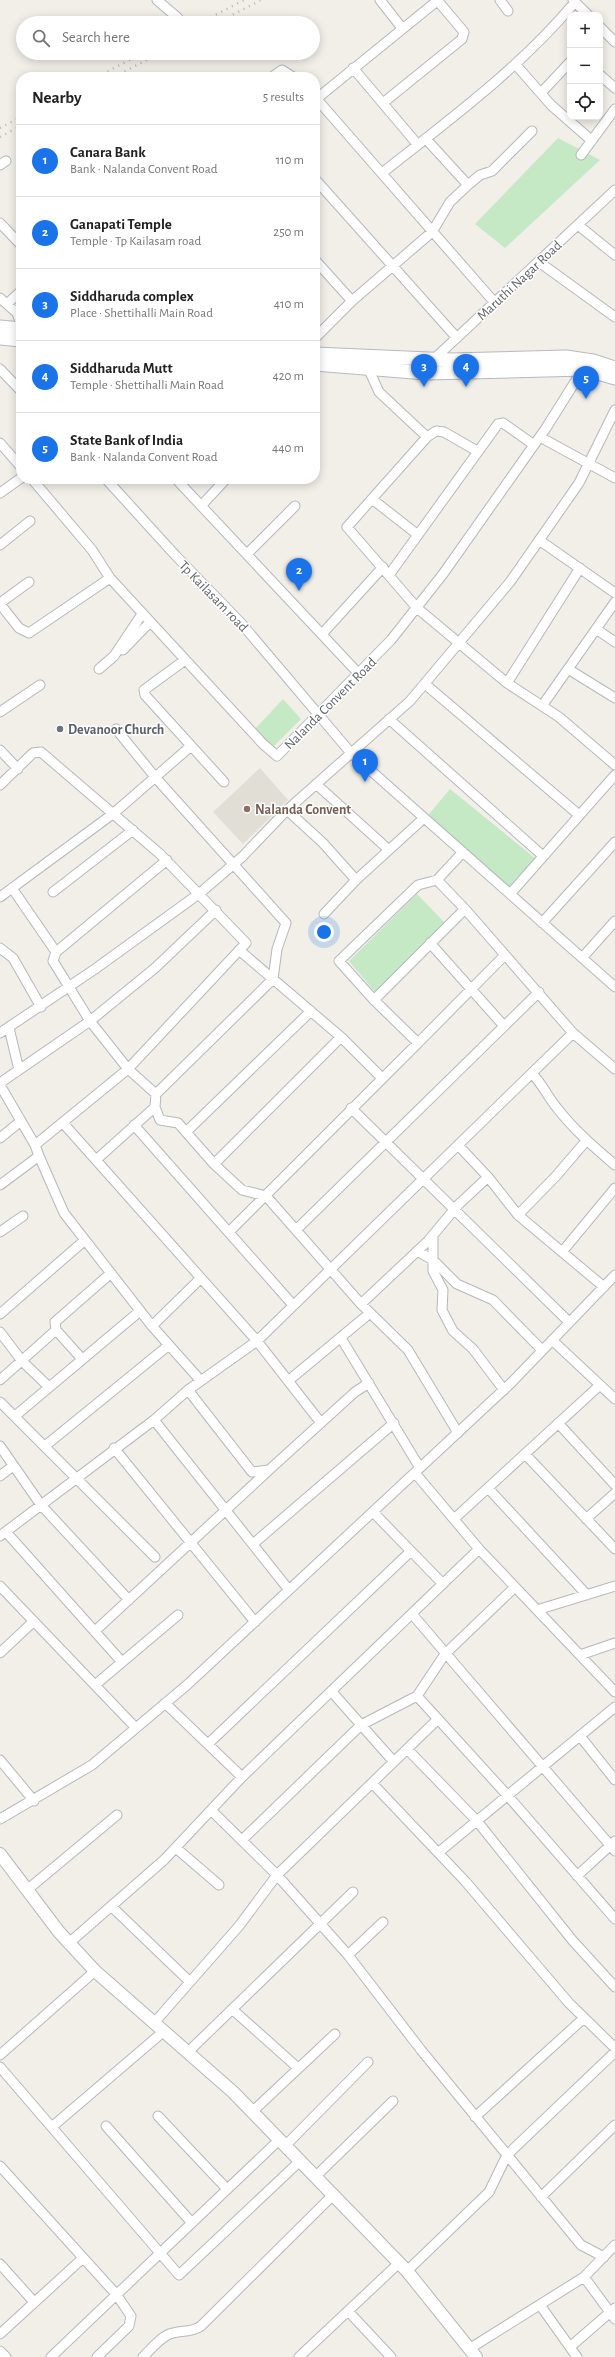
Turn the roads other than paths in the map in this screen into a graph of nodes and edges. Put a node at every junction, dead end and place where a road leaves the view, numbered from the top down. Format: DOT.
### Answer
graph roads {
  1 [pos="158,0"];
  2 [pos="380,0"];
  3 [pos="437,0"];
  4 [pos="500,0"];
  5 [pos="574,1"];
  6 [pos="508,11"];
  7 [pos="585,12"];
  8 [pos="176,16"];
  9 [pos="402,28"];
  10 [pos="603,30"];
  11 [pos="615,42"];
  12 [pos="516,65"];
  13 [pos="567,65"];
  14 [pos="353,68"];
  15 [pos="603,78"];
  16 [pos="615,88"];
  17 [pos="541,94"];
  18 [pos="320,96"];
  19 [pos="320,103"];
  20 [pos="383,103"];
  21 [pos="615,109"];
  22 [pos="532,131"];
  23 [pos="426,139"];
  24 [pos="592,140"];
  25 [pos="418,145"];
  26 [pos="581,155"];
  27 [pos="382,173"];
  28 [pos="468,184"];
  29 [pos="320,185"];
  30 [pos="615,190"];
  31 [pos="0,223"];
  32 [pos="578,225"];
  33 [pos="432,232"];
  34 [pos="16,240"];
  35 [pos="615,255"];
  36 [pos="539,262"];
  37 [pos="320,266"];
  38 [pos="393,266"];
  39 [pos="16,294"];
  40 [pos="3,301"];
  41 [pos="352,301"];
  42 [pos="495,303"];
  43 [pos="16,312"];
  44 [pos="615,317"];
  45 [pos="0,327"];
  46 [pos="16,329"];
  47 [pos="320,333"];
  48 [pos="0,338"];
  49 [pos="457,338"];
  50 [pos="16,340"];
  51 [pos="320,354"];
  52 [pos="434,359"];
  53 [pos="586,364"];
  54 [pos="320,365"];
  55 [pos="615,368"];
  56 [pos="0,369"];
  57 [pos="369,370"];
  58 [pos="426,373"];
  59 [pos="615,378"];
  60 [pos="16,386"];
  61 [pos="615,410"];
  62 [pos="611,429"];
  63 [pos="427,437"];
  64 [pos="540,437"];
  65 [pos="534,445"];
  66 [pos="1,446"];
  67 [pos="478,451"];
  68 [pos="16,462"];
  69 [pos="590,465"];
  70 [pos="615,478"];
  71 [pos="16,482"];
  72 [pos="36,484"];
  73 [pos="111,484"];
  74 [pos="181,484"];
  75 [pos="221,484"];
  76 [pos="0,493"];
  77 [pos="372,499"];
  78 [pos="201,506"];
  79 [pos="295,506"];
  80 [pos="30,521"];
  81 [pos="418,535"];
  82 [pos="539,540"];
  83 [pos="0,545"];
  84 [pos="247,554"];
  85 [pos="383,567"];
  86 [pos="580,568"];
  87 [pos="390,575"];
  88 [pos="110,578"];
  89 [pos="28,582"];
  90 [pos="615,593"];
  91 [pos="615,602"];
  92 [pos="0,604"];
  93 [pos="417,608"];
  94 [pos="142,614"];
  95 [pos="150,622"];
  96 [pos="596,630"];
  97 [pos="322,634"];
  98 [pos="460,642"];
  99 [pos="615,642"];
  100 [pos="118,655"];
  101 [pos="185,660"];
  102 [pos="99,669"];
  103 [pos="568,669"];
  104 [pos="359,674"];
  105 [pos="507,683"];
  106 [pos="425,684"];
  107 [pos="40,685"];
  108 [pos="615,698"];
  109 [pos="542,706"];
  110 [pos="1,708"];
  111 [pos="320,715"];
  112 [pos="389,719"];
  113 [pos="116,729"];
  114 [pos="191,746"];
  115 [pos="0,750"];
  116 [pos="351,753"];
  117 [pos="615,765"];
  118 [pos="18,769"];
  119 [pos="615,775"];
  120 [pos="155,777"];
  121 [pos="224,782"];
  122 [pos="316,784"];
  123 [pos="0,786"];
  124 [pos="287,810"];
  125 [pos="114,813"];
  126 [pos="579,815"];
  127 [pos="424,818"];
  128 [pos="133,830"];
  129 [pos="615,842"];
  130 [pos="389,850"];
  131 [pos="463,852"];
  132 [pos="543,856"];
  133 [pos="167,860"];
  134 [pos="233,865"];
  135 [pos="356,880"];
  136 [pos="437,880"];
  137 [pos="12,888"];
  138 [pos="53,892"];
  139 [pos="200,893"];
  140 [pos="510,894"];
  141 [pos="0,897"];
  142 [pos="465,909"];
  143 [pos="216,910"];
  144 [pos="324,914"];
  145 [pos="615,922"];
  146 [pos="542,923"];
  147 [pos="430,943"];
  148 [pos="0,948"];
  149 [pos="239,950"];
  150 [pos="56,952"];
  151 [pos="505,955"];
  152 [pos="582,958"];
  153 [pos="273,979"];
  154 [pos="615,987"];
  155 [pos="68,988"];
  156 [pos="471,989"];
  157 [pos="539,992"];
  158 [pos="374,1000"];
  159 [pos="40,1007"];
  160 [pos="311,1011"];
  161 [pos="90,1021"];
  162 [pos="504,1026"];
  163 [pos="9,1028"];
  164 [pos="0,1033"];
  165 [pos="573,1033"];
  166 [pos="341,1036"];
  167 [pos="418,1042"];
  168 [pos="128,1069"];
  169 [pos="615,1069"];
  170 [pos="20,1070"];
  171 [pos="532,1072"];
  172 [pos="381,1077"];
  173 [pos="0,1084"];
  174 [pos="156,1094"];
  175 [pos="155,1107"];
  176 [pos="351,1108"];
  177 [pos="21,1121"];
  178 [pos="63,1123"];
  179 [pos="134,1125"];
  180 [pos="186,1132"];
  181 [pos="0,1138"];
  182 [pos="586,1141"];
  183 [pos="386,1142"];
  184 [pos="35,1145"];
  185 [pos="458,1145"];
  186 [pos="39,1156"];
  187 [pos="96,1160"];
  188 [pos="214,1164"];
  189 [pos="615,1165"];
  190 [pos="488,1177"];
  191 [pos="423,1178"];
  192 [pos="0,1186"];
  193 [pos="615,1188"];
  194 [pos="266,1196"];
  195 [pos="455,1209"];
  196 [pos="518,1215"];
  197 [pos="23,1216"];
  198 [pos="296,1230"];
  199 [pos="0,1232"];
  200 [pos="229,1232"];
  201 [pos="433,1236"];
  202 [pos="85,1240"];
  203 [pos="418,1251"];
  204 [pos="562,1252"];
  205 [pos="433,1260"];
  206 [pos="330,1269"];
  207 [pos="111,1273"];
  208 [pos="615,1275"];
  209 [pos="201,1278"];
  210 [pos="457,1284"];
  211 [pos="604,1286"];
  212 [pos="443,1290"];
  213 [pos="361,1304"];
  214 [pos="293,1305"];
  215 [pos="140,1311"];
  216 [pos="370,1313"];
  217 [pos="0,1314"];
  218 [pos="569,1322"];
  219 [pos="152,1326"];
  220 [pos="56,1330"];
  221 [pos="0,1332"];
  222 [pos="341,1338"];
  223 [pos="257,1340"];
  224 [pos="552,1340"];
  225 [pos="169,1345"];
  226 [pos="542,1350"];
  227 [pos="82,1359"];
  228 [pos="22,1361"];
  229 [pos="0,1380"];
  230 [pos="202,1381"];
  231 [pos="288,1381"];
  232 [pos="369,1383"];
  233 [pos="600,1385"];
  234 [pos="48,1387"];
  235 [pos="188,1390"];
  236 [pos="504,1390"];
  237 [pos="615,1399"];
  238 [pos="0,1402"];
  239 [pos="15,1416"];
  240 [pos="154,1420"];
  241 [pos="321,1423"];
  242 [pos="394,1423"];
  243 [pos="558,1424"];
  244 [pos="458,1433"];
  245 [pos="0,1446"];
  246 [pos="45,1446"];
  247 [pos="114,1448"];
  248 [pos="525,1454"];
  249 [pos="13,1466"];
  250 [pos="268,1470"];
  251 [pos="417,1471"];
  252 [pos="0,1476"];
  253 [pos="77,1477"];
  254 [pos="615,1485"];
  255 [pos="488,1488"];
  256 [pos="615,1493"];
  257 [pos="41,1505"];
  258 [pos="225,1510"];
  259 [pos="373,1512"];
  260 [pos="454,1519"];
  261 [pos="586,1519"];
  262 [pos="3,1534"];
  263 [pos="191,1542"];
  264 [pos="253,1544"];
  265 [pos="479,1548"];
  266 [pos="615,1549"];
  267 [pos="411,1551"];
  268 [pos="154,1557"];
  269 [pos="443,1584"];
  270 [pos="0,1586"];
  271 [pos="615,1586"];
  272 [pos="515,1587"];
  273 [pos="289,1590"];
  274 [pos="587,1595"];
  275 [pos="129,1600"];
  276 [pos="537,1610"];
  277 [pos="412,1614"];
  278 [pos="178,1615"];
  279 [pos="34,1621"];
  280 [pos="255,1622"];
  281 [pos="95,1631"];
  282 [pos="615,1643"];
  283 [pos="0,1653"];
  284 [pos="445,1654"];
  285 [pos="580,1655"];
  286 [pos="122,1662"];
  287 [pos="95,1685"];
  288 [pos="332,1692"];
  289 [pos="615,1692"];
  290 [pos="417,1696"];
  291 [pos="165,1704"];
  292 [pos="615,1707"];
  293 [pos="438,1719"];
  294 [pos="361,1725"];
  295 [pos="135,1728"];
  296 [pos="580,1736"];
  297 [pos="208,1744"];
  298 [pos="407,1749"];
  299 [pos="0,1760"];
  300 [pos="394,1762"];
  301 [pos="542,1768"];
  302 [pos="242,1777"];
  303 [pos="615,1780"];
  304 [pos="372,1783"];
  305 [pos="508,1796"];
  306 [pos="34,1801"];
  307 [pos="211,1810"];
  308 [pos="117,1815"];
  309 [pos="0,1819"];
  310 [pos="477,1821"];
  311 [pos="242,1840"];
  312 [pos="614,1846"];
  313 [pos="176,1848"];
  314 [pos="439,1852"];
  315 [pos="0,1854"];
  316 [pos="277,1875"];
  317 [pos="577,1876"];
  318 [pos="219,1885"];
  319 [pos="27,1890"];
  320 [pos="353,1892"];
  321 [pos="111,1906"];
  322 [pos="615,1920"];
  323 [pos="383,1922"];
  324 [pos="319,1924"];
  325 [pos="69,1943"];
  326 [pos="348,1955"];
  327 [pos="95,1971"];
  328 [pos="190,1982"];
  329 [pos="615,1987"];
  330 [pos="232,2009"];
  331 [pos="584,2018"];
  332 [pos="154,2023"];
  333 [pos="164,2031"];
  334 [pos="335,2034"];
  335 [pos="615,2048"];
  336 [pos="188,2052"];
  337 [pos="615,2052"];
  338 [pos="0,2055"];
  339 [pos="368,2062"];
  340 [pos="0,2067"];
  341 [pos="298,2068"];
  342 [pos="393,2101"];
  343 [pos="252,2112"];
  344 [pos="158,2116"];
  345 [pos="476,2117"];
  346 [pos="615,2125"];
  347 [pos="53,2126"];
  348 [pos="106,2126"];
  349 [pos="282,2143"];
  350 [pos="507,2155"];
  351 [pos="300,2161"];
  352 [pos="0,2166"];
  353 [pos="315,2177"];
  354 [pos="227,2189"];
  355 [pos="333,2195"];
  356 [pos="541,2197"];
  357 [pos="192,2223"];
  358 [pos="615,2245"];
  359 [pos="159,2253"];
  360 [pos="604,2257"];
  361 [pos="83,2258"];
  362 [pos="0,2264"];
  363 [pos="403,2267"];
  364 [pos="584,2277"];
  365 [pos="116,2294"];
  366 [pos="34,2302"];
  367 [pos="540,2305"];
  368 [pos="348,2311"];
  369 [pos="613,2313"];
  370 [pos="0,2334"];
  371 [pos="570,2347"];
  372 [pos="0,2351"];
  373 [pos="473,2353"];
  374 [pos="6,2357"];
  375 [pos="51,2357"];
  376 [pos="97,2357"];
  377 [pos="143,2357"];
  378 [pos="299,2357"];
  379 [pos="391,2357"];
  380 [pos="577,2357"];
  1 -- 8 [label="street"];
  2 -- 9 [label="street"];
  3 -- 9 [label="street"];
  3 -- 20 [label="street"];
  4 -- 6 [label="street"];
  5 -- 7 [label="street"];
  5 -- 12 [label="street"];
  9 -- 14 [label="street"];
  10 -- 11 [label="street"];
  12 -- 17 [label="street"];
  12 -- 23 [label="street"];
  13 -- 17 [label="street"];
  14 -- 18 [label="street"];
  14 -- 20 [label="street"];
  15 -- 16 [label="street"];
  17 -- 24 [label="street"];
  19 -- 27 [label="street"];
  20 -- 25 [label="street"];
  21 -- 24 [label="street"];
  22 -- 28 [label="street"];
  23 -- 25 [label="street"];
  23 -- 28 [label="street"];
  24 -- 26 [label="street"];
  25 -- 27 [label="street"];
  27 -- 33 [label="street"];
  28 -- 33 [label="street"];
  29 -- 38 [label="street"];
  30 -- 32 [label="street, Maruthi Nagar Road"];
  31 -- 34 [label="street"];
  32 -- 35 [label="street"];
  32 -- 36 [label="street, Maruthi Nagar Road"];
  33 -- 38 [label="street"];
  33 -- 42 [label="street"];
  36 -- 42 [label="street, Maruthi Nagar Road"];
  36 -- 44 [label="street"];
  37 -- 41 [label="street"];
  38 -- 41 [label="street"];
  38 -- 49 [label="street"];
  39 -- 40 [label="street"];
  40 -- 43 [label="street"];
  41 -- 47 [label="street"];
  42 -- 49 [label="street, Maruthi Nagar Road"];
  45 -- 46 [label="main road"];
  48 -- 50 [label="main road"];
  49 -- 52 [label="street, Maruthi Nagar Road"];
  51 -- 52 [label="main road"];
  52 -- 53 [label="main road"];
  52 -- 58 [label="street, Maruthi Nagar Road"];
  53 -- 55 [label="main road"];
  53 -- 58 [label="main road"];
  53 -- 59 [label="main road"];
  53 -- 64 [label="street, Nalanda Convent Road"];
  54 -- 57 [label="main road"];
  56 -- 60 [label="street"];
  57 -- 58 [label="main road"];
  57 -- 63 [label="street"];
  61 -- 62 [label="street"];
  62 -- 69 [label="street"];
  63 -- 67 [label="street"];
  63 -- 77 [label="street"];
  64 -- 65 [label="street, Nalanda Convent Road"];
  64 -- 69 [label="street"];
  65 -- 67 [label="street"];
  65 -- 93 [label="street, Nalanda Convent Road"];
  66 -- 68 [label="street"];
  67 -- 81 [label="street"];
  69 -- 70 [label="street"];
  69 -- 82 [label="street"];
  71 -- 76 [label="street"];
  72 -- 88 [label="street, Nalanda Convent Road"];
  73 -- 111 [label="street, Tp Kailasam road"];
  74 -- 78 [label="street"];
  75 -- 78 [label="street"];
  77 -- 81 [label="street"];
  77 -- 85 [label="street"];
  78 -- 84 [label="street"];
  79 -- 84 [label="street"];
  80 -- 83 [label="street"];
  81 -- 87 [label="street"];
  82 -- 86 [label="street"];
  82 -- 98 [label="street"];
  84 -- 97 [label="street"];
  85 -- 87 [label="street"];
  85 -- 97 [label="street"];
  86 -- 90 [label="street"];
  86 -- 105 [label="street"];
  87 -- 93 [label="street"];
  88 -- 92 [label="street"];
  88 -- 94 [label="street, Nalanda Convent Road"];
  89 -- 92 [label="street"];
  91 -- 96 [label="street"];
  93 -- 98 [label="street"];
  93 -- 104 [label="street, Nalanda Convent Road"];
  94 -- 95 [label="street, Nalanda Convent Road"];
  94 -- 102 [label="street"];
  95 -- 100 [label="street"];
  95 -- 101 [label="street, Nalanda Convent Road"];
  96 -- 99 [label="street"];
  96 -- 103 [label="street"];
  97 -- 104 [label="street"];
  98 -- 105 [label="street"];
  98 -- 106 [label="street"];
  101 -- 111 [label="street, Nalanda Convent Road"];
  101 -- 114 [label="street"];
  103 -- 108 [label="street"];
  103 -- 109 [label="street"];
  104 -- 111 [label="street, Nalanda Convent Road"];
  105 -- 109 [label="street"];
  106 -- 112 [label="street"];
  106 -- 126 [label="street"];
  107 -- 110 [label="street"];
  109 -- 117 [label="street"];
  111 -- 116 [label="street, Tp Kailasam road"];
  112 -- 116 [label="street"];
  112 -- 132 [label="street"];
  113 -- 120 [label="street"];
  114 -- 120 [label="street"];
  114 -- 121 [label="street"];
  115 -- 118 [label="street"];
  116 -- 122 [label="street"];
  116 -- 127 [label="street, Tp Kailasam road"];
  118 -- 123 [label="street"];
  118 -- 125 [label="street"];
  119 -- 126 [label="street"];
  120 -- 125 [label="street"];
  120 -- 134 [label="street"];
  122 -- 124 [label="street"];
  122 -- 130 [label="street"];
  124 -- 134 [label="street"];
  124 -- 135 [label="street"];
  125 -- 128 [label="street"];
  125 -- 137 [label="street"];
  126 -- 132 [label="street"];
  127 -- 130 [label="street"];
  127 -- 131 [label="street, Tp Kailasam road"];
  128 -- 133 [label="street"];
  128 -- 138 [label="street"];
  129 -- 146 [label="street"];
  130 -- 135 [label="street"];
  131 -- 136 [label="street"];
  131 -- 140 [label="street, Tp Kailasam road"];
  132 -- 140 [label="street"];
  133 -- 139 [label="street"];
  133 -- 150 [label="street"];
  134 -- 139 [label="street"];
  134 -- 153 [label="street"];
  135 -- 144 [label="street"];
  136 -- 142 [label="street"];
  136 -- 158 [label="street"];
  137 -- 141 [label="street"];
  137 -- 150 [label="street"];
  139 -- 143 [label="street"];
  139 -- 155 [label="street"];
  140 -- 146 [label="street, Tp Kailasam road"];
  142 -- 147 [label="street"];
  142 -- 151 [label="street"];
  143 -- 149 [label="street"];
  143 -- 161 [label="street"];
  145 -- 152 [label="street"];
  146 -- 152 [label="street, Tp Kailasam road"];
  147 -- 156 [label="street"];
  147 -- 158 [label="street"];
  148 -- 159 [label="street"];
  149 -- 153 [label="street"];
  149 -- 168 [label="street"];
  150 -- 155 [label="street"];
  151 -- 156 [label="street"];
  151 -- 157 [label="street"];
  152 -- 154 [label="street, Tp Kailasam road"];
  153 -- 160 [label="street"];
  153 -- 174 [label="street"];
  155 -- 159 [label="street"];
  155 -- 161 [label="street"];
  156 -- 162 [label="street"];
  156 -- 167 [label="street"];
  157 -- 162 [label="street"];
  157 -- 165 [label="street"];
  158 -- 167 [label="street"];
  159 -- 163 [label="street"];
  160 -- 166 [label="street"];
  160 -- 180 [label="street"];
  161 -- 168 [label="street"];
  161 -- 170 [label="street"];
  162 -- 183 [label="street"];
  163 -- 164 [label="street"];
  163 -- 170 [label="street"];
  165 -- 169 [label="street"];
  165 -- 171 [label="street"];
  166 -- 172 [label="street"];
  166 -- 188 [label="street"];
  167 -- 172 [label="street"];
  168 -- 174 [label="street"];
  168 -- 178 [label="street"];
  170 -- 173 [label="street"];
  171 -- 182 [label="street"];
  171 -- 185 [label="street"];
  172 -- 176 [label="street"];
  173 -- 177 [label="street"];
  174 -- 175 [label="street"];
  175 -- 179 [label="street"];
  175 -- 180 [label="street"];
  176 -- 183 [label="street"];
  176 -- 194 [label="street"];
  177 -- 181 [label="street"];
  177 -- 184 [label="street"];
  178 -- 184 [label="street"];
  178 -- 187 [label="street"];
  179 -- 187 [label="street"];
  179 -- 200 [label="street"];
  180 -- 188 [label="street"];
  182 -- 189 [label="street"];
  182 -- 196 [label="street"];
  183 -- 191 [label="street"];
  183 -- 198 [label="street"];
  184 -- 186 [label="street"];
  185 -- 190 [label="street"];
  185 -- 191 [label="street"];
  186 -- 192 [label="street"];
  186 -- 202 [label="street"];
  187 -- 209 [label="street"];
  188 -- 194 [label="street"];
  190 -- 195 [label="street"];
  190 -- 196 [label="street"];
  191 -- 195 [label="street"];
  191 -- 206 [label="street"];
  193 -- 204 [label="street"];
  194 -- 198 [label="street"];
  194 -- 200 [label="street"];
  195 -- 201 [label="street"];
  195 -- 218 [label="street"];
  196 -- 204 [label="street"];
  197 -- 199 [label="street"];
  198 -- 206 [label="street"];
  200 -- 214 [label="street"];
  201 -- 203 [label="street"];
  201 -- 205 [label="street"];
  202 -- 207 [label="street"];
  202 -- 217 [label="street"];
  203 -- 205 [label="street"];
  203 -- 213 [label="street"];
  204 -- 211 [label="street"];
  205 -- 210 [label="street"];
  205 -- 212 [label="street"];
  206 -- 213 [label="street"];
  206 -- 214 [label="street"];
  207 -- 215 [label="street"];
  207 -- 220 [label="street"];
  208 -- 211 [label="street"];
  209 -- 219 [label="street"];
  209 -- 223 [label="street"];
  210 -- 212 [label="street"];
  210 -- 226 [label="street"];
  211 -- 218 [label="street"];
  212 -- 236 [label="street"];
  213 -- 216 [label="street"];
  214 -- 223 [label="street"];
  215 -- 219 [label="street"];
  215 -- 227 [label="street"];
  216 -- 222 [label="street"];
  216 -- 244 [label="street"];
  218 -- 224 [label="street"];
  219 -- 225 [label="street"];
  220 -- 227 [label="street"];
  220 -- 228 [label="street"];
  221 -- 228 [label="street"];
  222 -- 231 [label="street"];
  222 -- 232 [label="street"];
  223 -- 230 [label="street"];
  223 -- 231 [label="street"];
  224 -- 226 [label="street"];
  224 -- 233 [label="street"];
  225 -- 230 [label="street"];
  225 -- 246 [label="street"];
  226 -- 236 [label="street"];
  227 -- 234 [label="street"];
  228 -- 229 [label="street"];
  228 -- 234 [label="street"];
  230 -- 235 [label="street"];
  231 -- 241 [label="street"];
  232 -- 241 [label="street"];
  232 -- 242 [label="street"];
  233 -- 237 [label="street"];
  233 -- 243 [label="street"];
  234 -- 239 [label="street"];
  235 -- 240 [label="street"];
  235 -- 250 [label="street"];
  236 -- 244 [label="street"];
  238 -- 239 [label="street"];
  239 -- 246 [label="street"];
  240 -- 247 [label="street"];
  240 -- 258 [label="street"];
  241 -- 250 [label="street"];
  242 -- 251 [label="street"];
  242 -- 264 [label="street"];
  243 -- 248 [label="street"];
  243 -- 254 [label="street"];
  244 -- 251 [label="street"];
  245 -- 249 [label="street"];
  246 -- 253 [label="street"];
  247 -- 253 [label="street"];
  247 -- 263 [label="street"];
  248 -- 255 [label="street"];
  248 -- 261 [label="street"];
  249 -- 252 [label="street"];
  249 -- 257 [label="street"];
  250 -- 258 [label="street"];
  251 -- 259 [label="street"];
  251 -- 260 [label="street"];
  253 -- 257 [label="street"];
  253 -- 268 [label="street"];
  255 -- 260 [label="street"];
  255 -- 274 [label="street"];
  256 -- 261 [label="street"];
  257 -- 262 [label="street"];
  257 -- 275 [label="street"];
  258 -- 263 [label="street"];
  258 -- 264 [label="street"];
  259 -- 267 [label="street"];
  259 -- 273 [label="street"];
  260 -- 265 [label="street"];
  261 -- 266 [label="street"];
  262 -- 281 [label="street"];
  263 -- 275 [label="street"];
  263 -- 280 [label="street"];
  264 -- 273 [label="street"];
  265 -- 269 [label="street"];
  265 -- 272 [label="street"];
  267 -- 269 [label="street"];
  267 -- 297 [label="street"];
  269 -- 277 [label="street"];
  270 -- 279 [label="street"];
  271 -- 274 [label="street"];
  272 -- 276 [label="street"];
  272 -- 284 [label="street"];
  273 -- 280 [label="street"];
  274 -- 276 [label="street"];
  275 -- 281 [label="street"];
  276 -- 285 [label="street"];
  277 -- 284 [label="street"];
  277 -- 288 [label="street"];
  278 -- 286 [label="street"];
  279 -- 283 [label="street"];
  279 -- 287 [label="street"];
  280 -- 291 [label="street"];
  281 -- 286 [label="street"];
  282 -- 285 [label="street"];
  284 -- 290 [label="street"];
  284 -- 301 [label="street"];
  285 -- 289 [label="street"];
  286 -- 287 [label="street"];
  287 -- 295 [label="street"];
  288 -- 294 [label="street"];
  288 -- 302 [label="street"];
  290 -- 293 [label="street"];
  290 -- 294 [label="street"];
  291 -- 295 [label="street"];
  291 -- 297 [label="street"];
  292 -- 296 [label="street"];
  293 -- 298 [label="street"];
  293 -- 305 [label="street"];
  294 -- 300 [label="street"];
  294 -- 311 [label="street"];
  295 -- 306 [label="street"];
  296 -- 301 [label="street"];
  296 -- 303 [label="street"];
  297 -- 302 [label="street"];
  298 -- 300 [label="street"];
  298 -- 310 [label="street"];
  299 -- 306 [label="street"];
  300 -- 304 [label="street"];
  301 -- 305 [label="street"];
  301 -- 312 [label="street"];
  302 -- 307 [label="street"];
  304 -- 314 [label="street"];
  304 -- 316 [label="street"];
  305 -- 310 [label="street"];
  305 -- 317 [label="street"];
  306 -- 309 [label="street"];
  307 -- 311 [label="street"];
  307 -- 313 [label="street"];
  308 -- 319 [label="street"];
  310 -- 314 [label="street"];
  310 -- 329 [label="street"];
  311 -- 316 [label="street"];
  312 -- 317 [label="street"];
  313 -- 318 [label="street"];
  313 -- 321 [label="street"];
  314 -- 331 [label="street"];
  315 -- 319 [label="street"];
  316 -- 324 [label="street"];
  316 -- 328 [label="street"];
  317 -- 322 [label="street"];
  319 -- 325 [label="street"];
  320 -- 324 [label="street"];
  321 -- 325 [label="street"];
  321 -- 328 [label="street"];
  323 -- 326 [label="street"];
  324 -- 326 [label="street"];
  324 -- 330 [label="street"];
  325 -- 327 [label="street"];
  326 -- 345 [label="street"];
  327 -- 332 [label="street"];
  327 -- 338 [label="street"];
  328 -- 332 [label="street"];
  330 -- 336 [label="street"];
  330 -- 341 [label="street"];
  331 -- 335 [label="street"];
  331 -- 345 [label="street"];
  332 -- 333 [label="street"];
  333 -- 336 [label="street"];
  333 -- 347 [label="street"];
  334 -- 341 [label="street"];
  336 -- 343 [label="street"];
  337 -- 350 [label="street"];
  339 -- 349 [label="street"];
  340 -- 347 [label="street"];
  341 -- 343 [label="street"];
  342 -- 353 [label="street"];
  343 -- 349 [label="street"];
  344 -- 354 [label="street"];
  345 -- 350 [label="street"];
  346 -- 356 [label="street"];
  347 -- 359 [label="street"];
  348 -- 357 [label="street"];
  349 -- 351 [label="street"];
  349 -- 354 [label="street"];
  350 -- 356 [label="street"];
  350 -- 363 [label="street"];
  351 -- 353 [label="street"];
  351 -- 359 [label="street"];
  352 -- 361 [label="street"];
  353 -- 355 [label="street"];
  354 -- 357 [label="street"];
  355 -- 363 [label="street"];
  355 -- 377 [label="street"];
  356 -- 360 [label="street"];
  357 -- 359 [label="street"];
  358 -- 360 [label="street"];
  359 -- 365 [label="street"];
  360 -- 364 [label="street"];
  361 -- 365 [label="street"];
  361 -- 366 [label="street"];
  362 -- 366 [label="street"];
  363 -- 368 [label="street"];
  363 -- 373 [label="street"];
  364 -- 367 [label="street"];
  364 -- 369 [label="street"];
  365 -- 375 [label="street"];
  365 -- 376 [label="street"];
  366 -- 370 [label="street"];
  367 -- 371 [label="street"];
  367 -- 373 [label="street"];
  368 -- 378 [label="street"];
  368 -- 379 [label="street"];
  369 -- 371 [label="street"];
  371 -- 380 [label="street"];
  372 -- 374 [label="street"];
}
